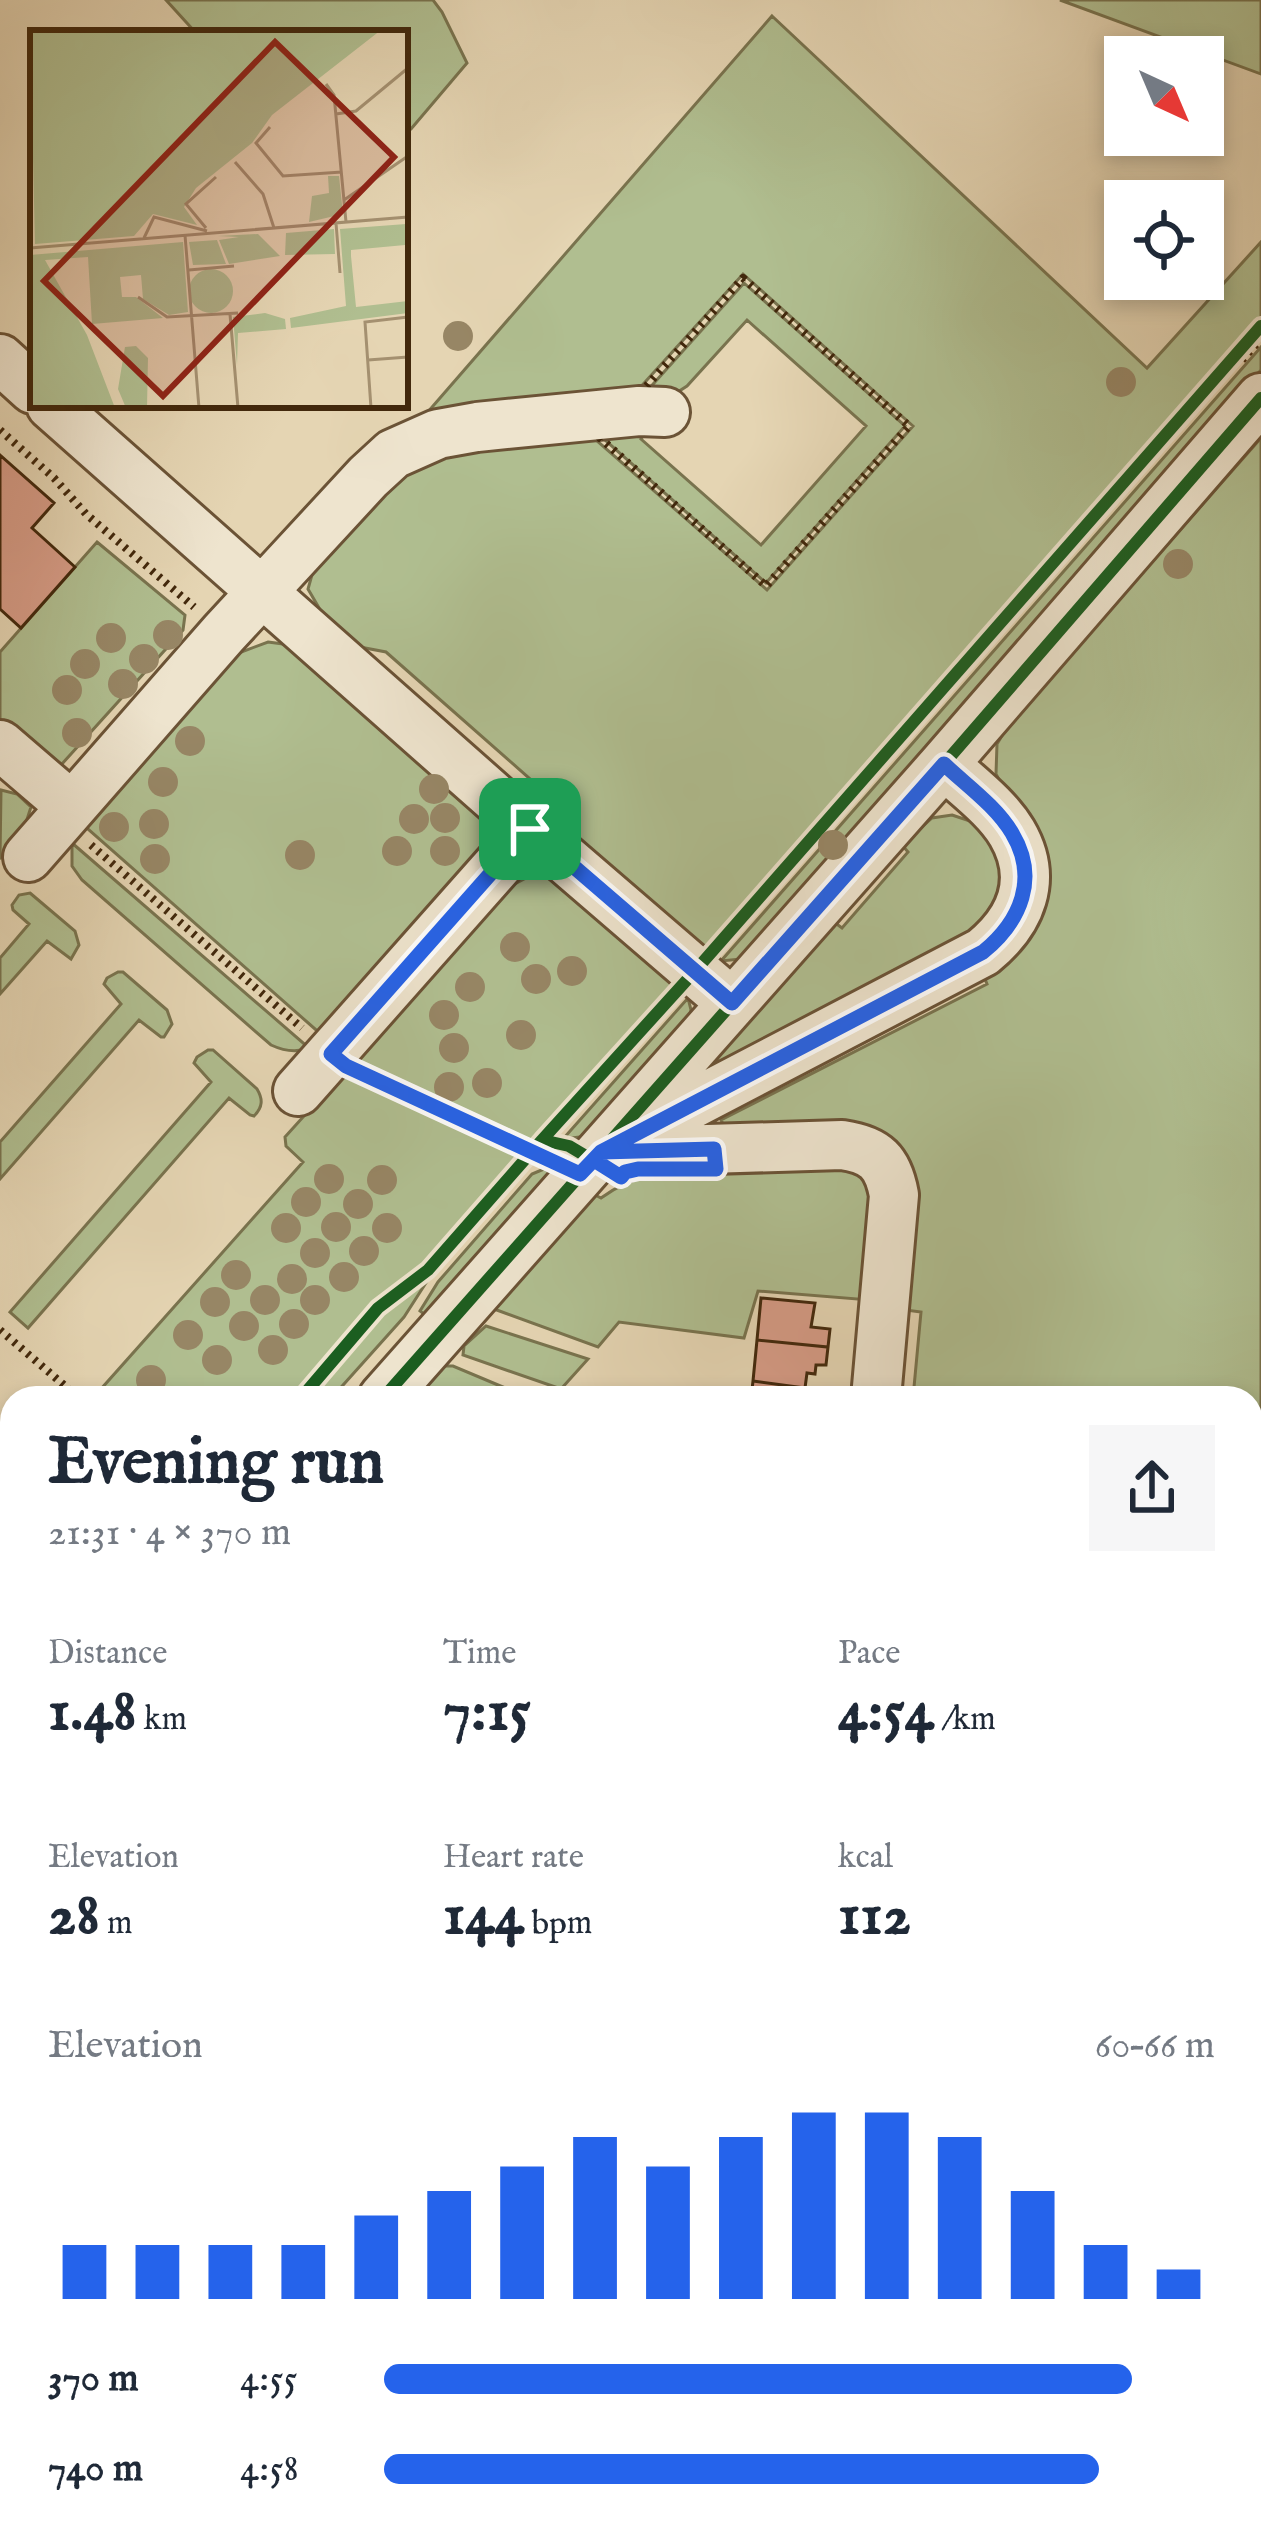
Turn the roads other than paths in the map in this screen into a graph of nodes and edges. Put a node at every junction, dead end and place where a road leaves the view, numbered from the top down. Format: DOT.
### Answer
graph roads {
  1 [pos="0,359"];
  2 [pos="1245,380"];
  3 [pos="30,386"];
  4 [pos="54,408"];
  5 [pos="644,412"];
  6 [pos="263,591"];
  7 [pos="0,745"];
  8 [pos="944,764"];
  9 [pos="66,812"];
  10 [pos="530,829"];
  11 [pos="28,857"];
  12 [pos="732,1003"];
  13 [pos="298,1091"];
  14 [pos="592,1162"];
  15 [pos="394,1386"];
  16 [pos="877,1386"];
  1 -- 3 [label="street"];
  2 -- 8 [label="street"];
  4 -- 6 [label="street"];
  5 -- 6 [label="street"];
  6 -- 9 [label="street"];
  6 -- 10 [label="street"];
  7 -- 9 [label="street"];
  8 -- 12 [label="street"];
  8 -- 14 [label="street"];
  9 -- 11 [label="street"];
  10 -- 12 [label="street"];
  10 -- 13 [label="street"];
  12 -- 14 [label="street"];
  14 -- 15 [label="street"];
  14 -- 16 [label="street"];
}
